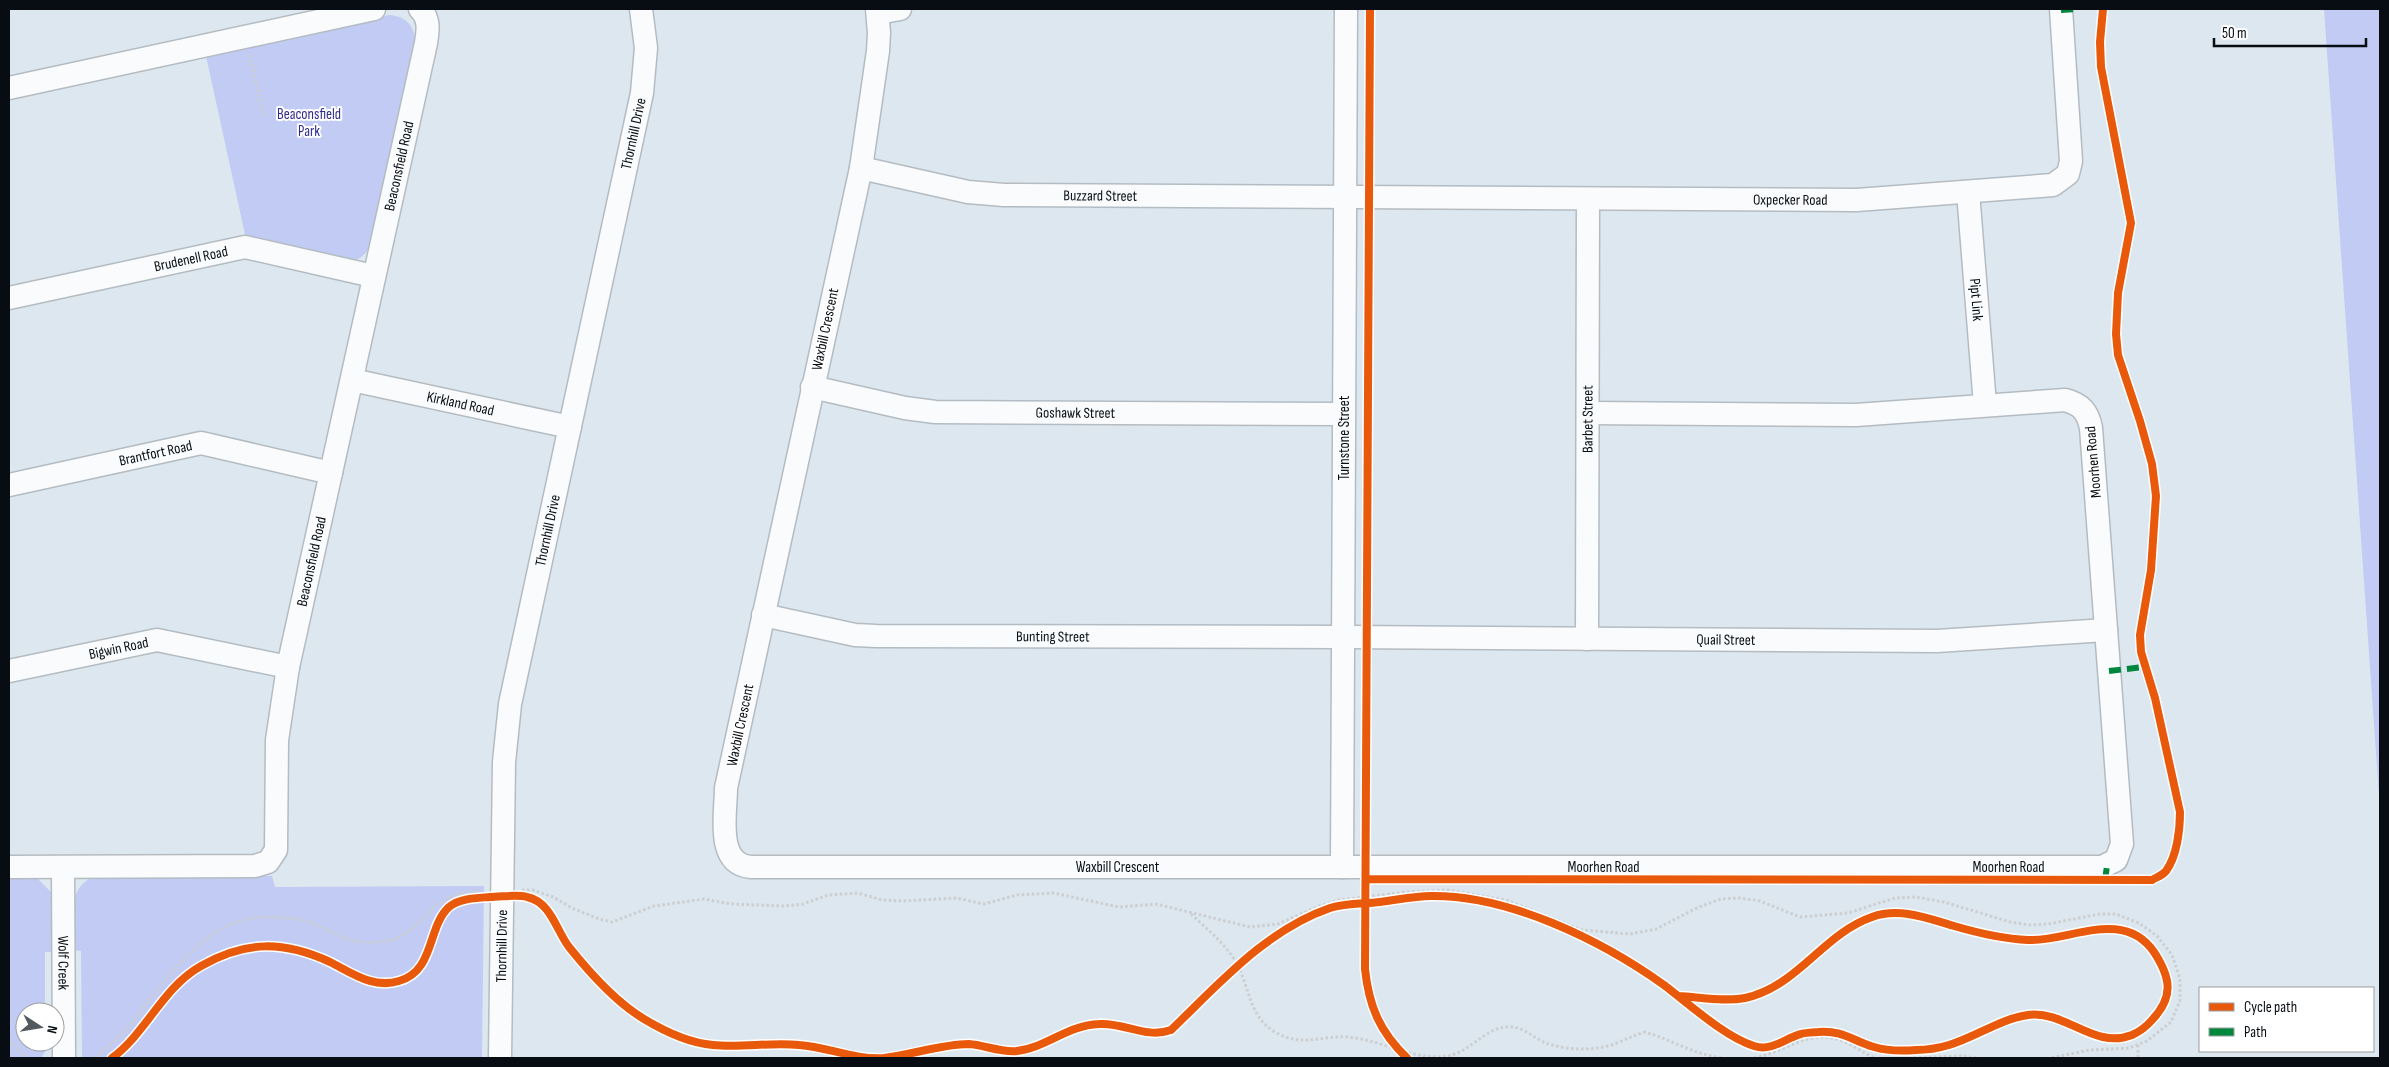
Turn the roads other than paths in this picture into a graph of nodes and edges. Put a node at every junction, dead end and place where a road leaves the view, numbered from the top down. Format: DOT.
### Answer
graph roads {
  1 [pos="374,9"];
  2 [pos="420,9"];
  3 [pos="641,9"];
  4 [pos="900,9"];
  5 [pos="1346,9"];
  6 [pos="2061,9"];
  7 [pos="878,11"];
  8 [pos="284,18"];
  9 [pos="9,88"];
  10 [pos="861,168"];
  11 [pos="1968,192"];
  12 [pos="1343,198"];
  13 [pos="1588,199"];
  14 [pos="373,276"];
  15 [pos="9,298"];
  16 [pos="352,380"];
  17 [pos="812,388"];
  18 [pos="1985,406"];
  19 [pos="1342,414"];
  20 [pos="1589,414"];
  21 [pos="570,427"];
  22 [pos="331,473"];
  23 [pos="9,485"];
  24 [pos="763,615"];
  25 [pos="2106,630"];
  26 [pos="1345,636"];
  27 [pos="1587,639"];
  28 [pos="288,667"];
  29 [pos="9,671"];
  30 [pos="1342,866"];
  31 [pos="9,867"];
  32 [pos="63,868"];
  33 [pos="64,1058"];
  34 [pos="500,1058"];
  1 -- 8 [label="street"];
  2 -- 14 [label="street, Beaconsfield Road"];
  3 -- 21 [label="street, Thornhill Drive"];
  4 -- 7 [label="street, Waxbill Crescent"];
  5 -- 12 [label="street, Turnstone Street"];
  6 -- 11 [label="street, Oxpecker Road"];
  7 -- 10 [label="street, Waxbill Crescent"];
  8 -- 9 [label="street"];
  10 -- 12 [label="street, Buzzard Street"];
  10 -- 17 [label="street, Waxbill Crescent"];
  11 -- 13 [label="street, Oxpecker Road"];
  11 -- 18 [label="street, Pipt Link"];
  12 -- 13 [label="street, Oxpecker Road"];
  12 -- 19 [label="street, Turnstone Street"];
  13 -- 20 [label="street, Barbet Street"];
  14 -- 15 [label="street, Brudenell Road"];
  14 -- 16 [label="street, Beaconsfield Road"];
  16 -- 21 [label="street, Kirkland Road"];
  16 -- 22 [label="street, Beaconsfield Road"];
  17 -- 19 [label="street, Goshawk Street"];
  17 -- 24 [label="street, Waxbill Crescent"];
  18 -- 20 [label="street"];
  18 -- 25 [label="street, Moorhen Road"];
  19 -- 26 [label="street, Turnstone Street"];
  20 -- 27 [label="street, Barbet Street"];
  21 -- 34 [label="street, Thornhill Drive"];
  22 -- 23 [label="street, Brantfort Road"];
  22 -- 28 [label="street, Beaconsfield Road"];
  24 -- 26 [label="street, Bunting Street"];
  24 -- 30 [label="street, Waxbill Crescent"];
  25 -- 27 [label="street, Quail Street"];
  25 -- 30 [label="street, Moorhen Road"];
  26 -- 27 [label="street, Quail Street"];
  26 -- 30 [label="street, Turnstone Street"];
  28 -- 29 [label="street, Bigwin Road"];
  28 -- 32 [label="street, Beaconsfield Road"];
  31 -- 32 [label="street, Beaconsfield Road"];
  32 -- 33 [label="street, Wolf Creek"];
}
